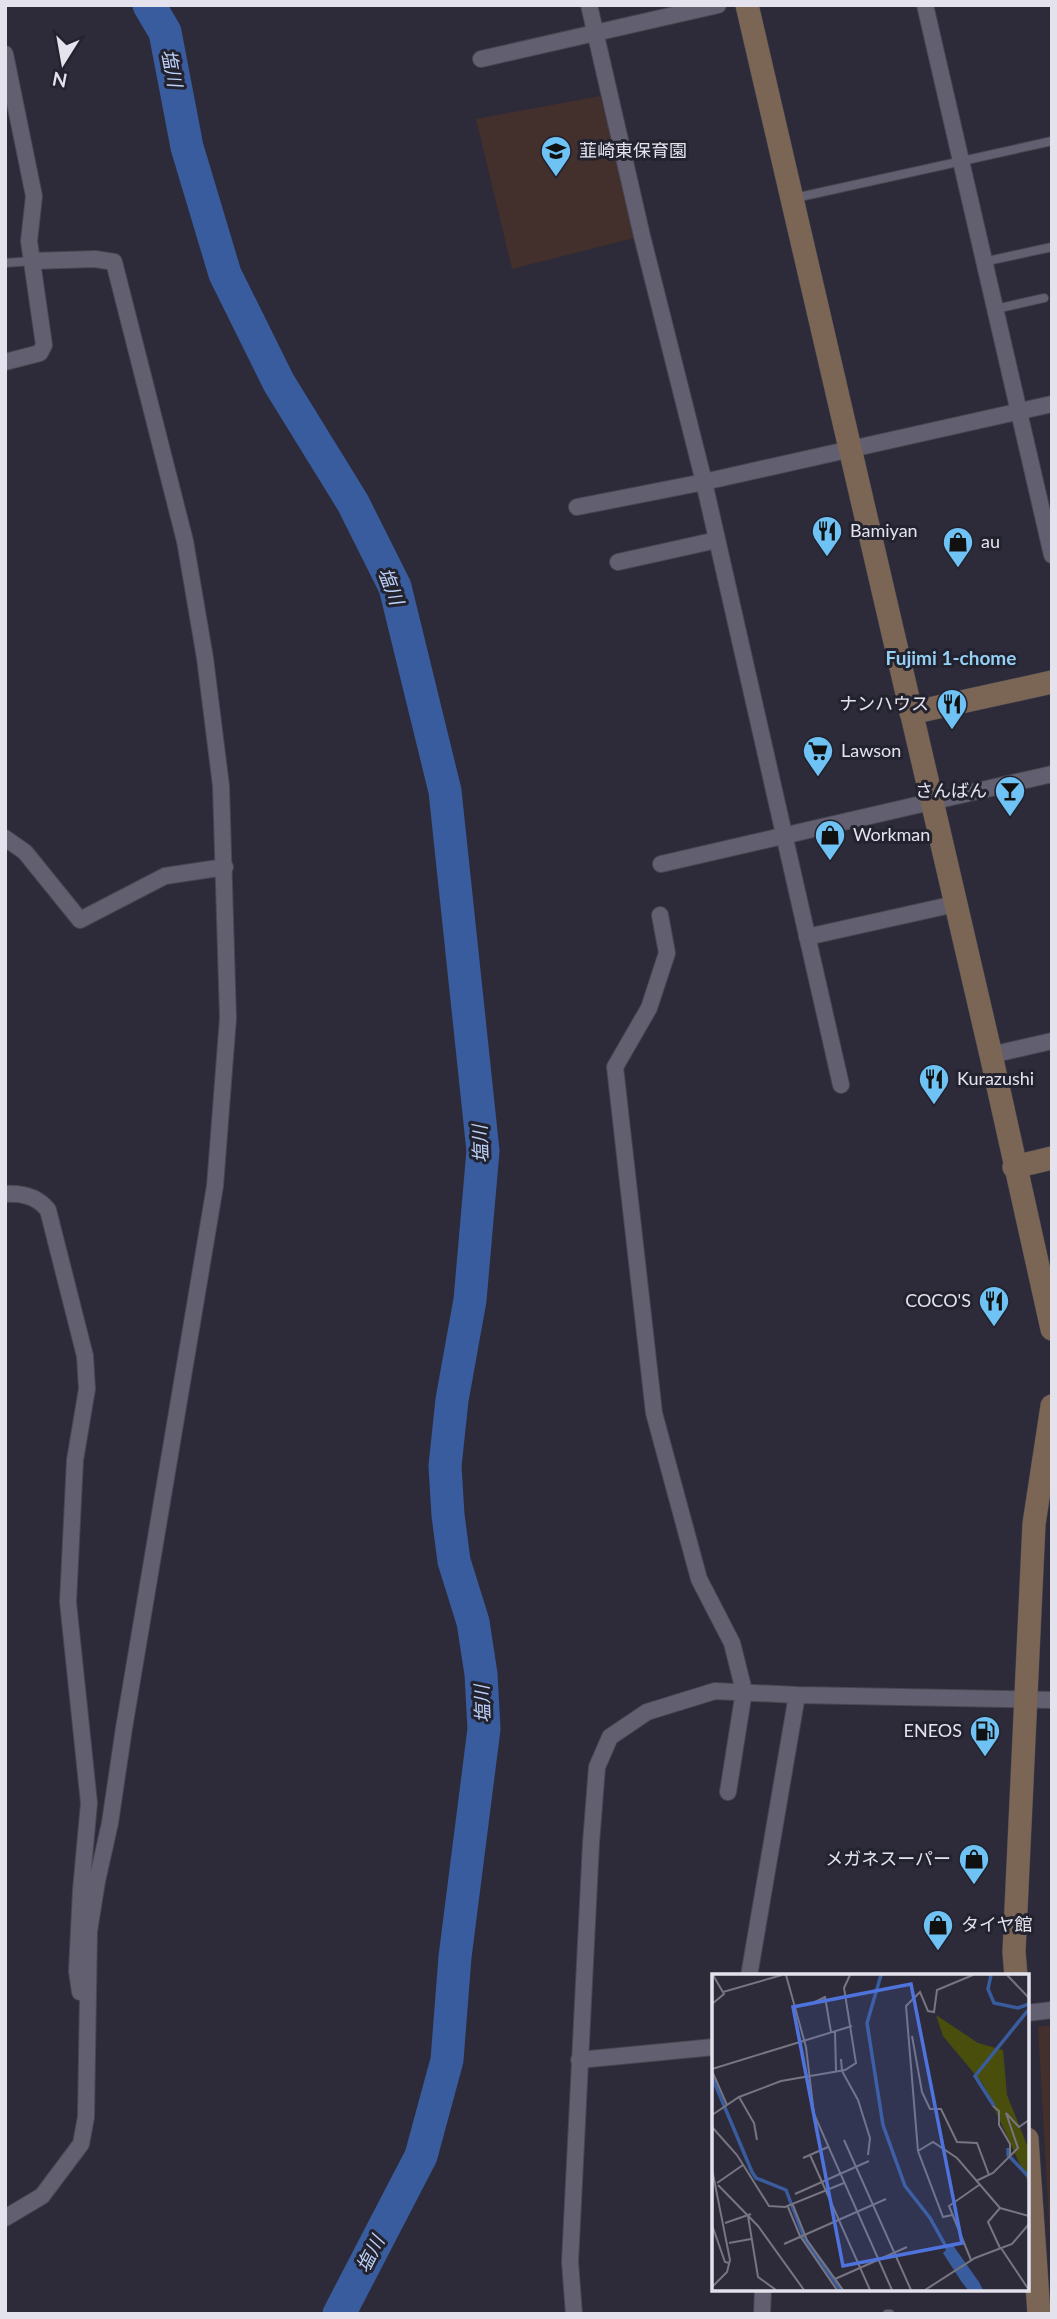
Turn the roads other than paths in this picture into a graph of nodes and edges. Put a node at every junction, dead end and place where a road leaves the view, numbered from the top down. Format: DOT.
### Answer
graph roads {
  1 [pos="589,5"];
  2 [pos="718,5"];
  3 [pos="747,5"];
  4 [pos="925,5"];
  5 [pos="595,34"];
  6 [pos="5,54"];
  7 [pos="481,59"];
  8 [pos="1052,141"];
  9 [pos="960,162"];
  10 [pos="791,199"];
  11 [pos="1052,247"];
  12 [pos="32,261"];
  13 [pos="984,262"];
  14 [pos="5,263"];
  15 [pos="1044,298"];
  16 [pos="995,310"];
  17 [pos="5,362"];
  18 [pos="1052,404"];
  19 [pos="1018,411"];
  20 [pos="849,449"];
  21 [pos="704,482"];
  22 [pos="577,507"];
  23 [pos="717,540"];
  24 [pos="1052,555"];
  25 [pos="618,562"];
  26 [pos="1052,682"];
  27 [pos="911,713"];
  28 [pos="1052,774"];
  29 [pos="932,801"];
  30 [pos="784,836"];
  31 [pos="5,838"];
  32 [pos="661,864"];
  33 [pos="225,867"];
  34 [pos="955,904"];
  35 [pos="660,915"];
  36 [pos="807,937"];
  37 [pos="1052,1041"];
  38 [pos="991,1055"];
  39 [pos="841,1085"];
  40 [pos="1052,1158"];
  41 [pos="1014,1167"];
  42 [pos="5,1194"];
  43 [pos="1052,1329"];
  44 [pos="1052,1406"];
  45 [pos="744,1691"];
  46 [pos="797,1695"];
  47 [pos="1025,1698"];
  48 [pos="1052,1700"];
  49 [pos="728,1792"];
  50 [pos="749,1974"];
  51 [pos="1016,1974"];
  52 [pos="1052,2010"];
  53 [pos="1029,2013"];
  54 [pos="88,2014"];
  55 [pos="712,2047"];
  56 [pos="579,2060"];
  57 [pos="1029,2168"];
  58 [pos="5,2218"];
  59 [pos="763,2291"];
  60 [pos="574,2314"];
  61 [pos="762,2314"];
  62 [pos="1039,2314"];
  1 -- 5 [label="street"];
  2 -- 5 [label="street"];
  3 -- 10 [label="street"];
  4 -- 9 [label="street"];
  5 -- 7 [label="street"];
  5 -- 21 [label="street"];
  6 -- 12 [label="street"];
  8 -- 9 [label="lane"];
  9 -- 10 [label="lane"];
  9 -- 13 [label="street"];
  10 -- 20 [label="street"];
  11 -- 13 [label="lane"];
  12 -- 14 [label="lane"];
  12 -- 17 [label="street"];
  12 -- 33 [label="street"];
  13 -- 16 [label="street"];
  15 -- 16 [label="lane"];
  16 -- 19 [label="street"];
  18 -- 19 [label="street"];
  19 -- 20 [label="street"];
  19 -- 24 [label="street"];
  20 -- 21 [label="street"];
  20 -- 27 [label="street"];
  21 -- 22 [label="street"];
  21 -- 23 [label="street"];
  23 -- 25 [label="street"];
  23 -- 30 [label="street"];
  26 -- 27 [label="street"];
  27 -- 29 [label="street"];
  28 -- 29 [label="street"];
  29 -- 30 [label="street"];
  29 -- 34 [label="street"];
  30 -- 32 [label="street"];
  30 -- 36 [label="street"];
  31 -- 33 [label="street"];
  33 -- 54 [label="street"];
  34 -- 36 [label="street"];
  34 -- 38 [label="street"];
  35 -- 45 [label="street"];
  36 -- 39 [label="street"];
  37 -- 38 [label="street"];
  38 -- 41 [label="street"];
  40 -- 41 [label="street"];
  41 -- 43 [label="street"];
  42 -- 54 [label="street"];
  44 -- 47 [label="street"];
  45 -- 46 [label="street"];
  45 -- 49 [label="street"];
  45 -- 56 [label="street"];
  46 -- 47 [label="street"];
  46 -- 50 [label="street"];
  47 -- 48 [label="street"];
  47 -- 51 [label="street"];
  52 -- 53 [label="street"];
  54 -- 58 [label="street"];
  55 -- 56 [label="street"];
  56 -- 60 [label="street"];
  57 -- 62 [label="street"];
  59 -- 61 [label="street"];
}
